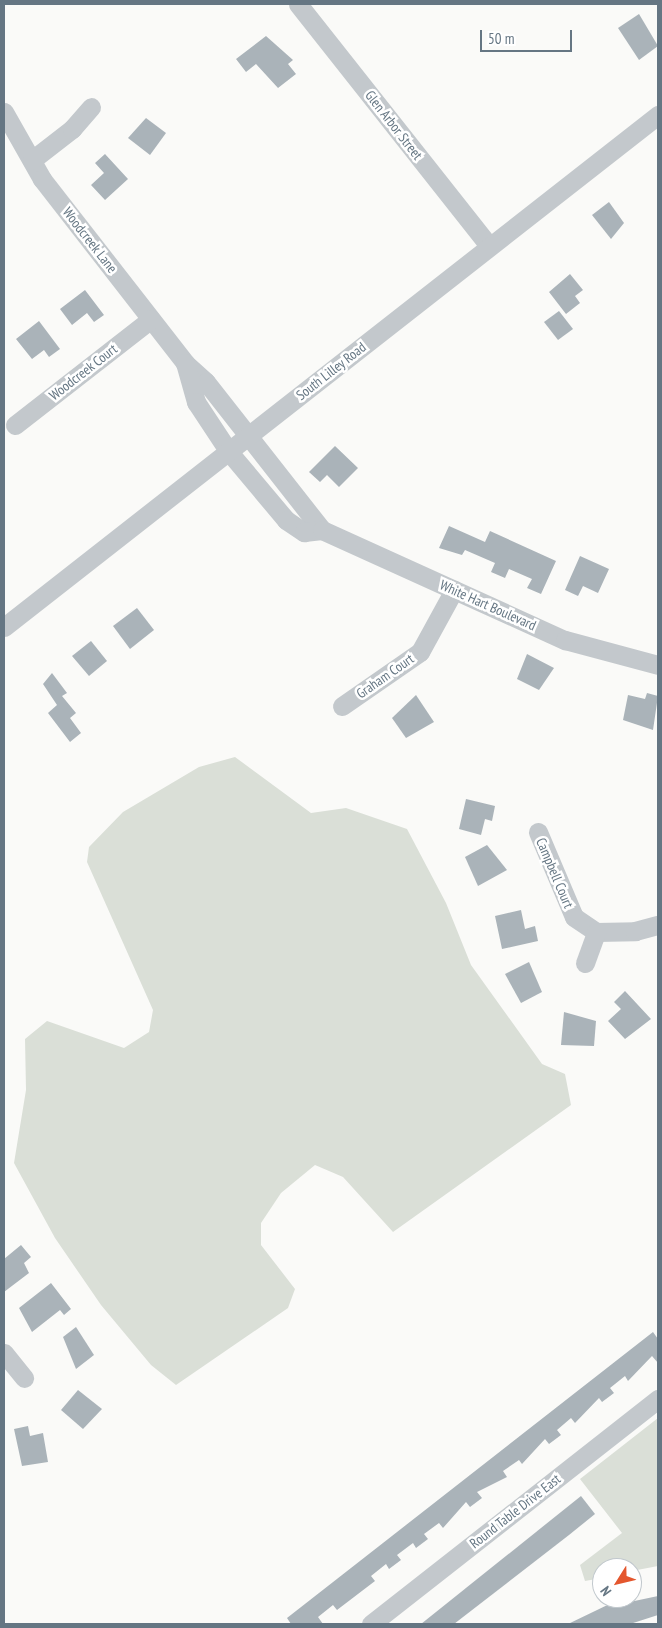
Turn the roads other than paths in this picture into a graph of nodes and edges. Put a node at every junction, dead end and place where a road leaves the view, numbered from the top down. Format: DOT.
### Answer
graph roads {
  1 [pos="298,4"];
  2 [pos="91,107"];
  3 [pos="4,112"];
  4 [pos="658,115"];
  5 [pos="32,160"];
  6 [pos="490,246"];
  7 [pos="151,319"];
  8 [pos="185,363"];
  9 [pos="15,425"];
  10 [pos="249,437"];
  11 [pos="229,452"];
  12 [pos="322,530"];
  13 [pos="454,590"];
  14 [pos="4,627"];
  15 [pos="658,665"];
  16 [pos="342,706"];
  17 [pos="538,832"];
  18 [pos="658,925"];
  19 [pos="596,932"];
  20 [pos="585,963"];
  21 [pos="4,1353"];
  22 [pos="24,1378"];
  23 [pos="658,1399"];
  24 [pos="371,1624"];
  1 -- 6 [label="street, Glen Arbor Street"];
  2 -- 5 [label="street"];
  3 -- 5 [label="street, Woodcreek Lane"];
  4 -- 6 [label="street, South Lilley Road"];
  5 -- 7 [label="street, Woodcreek Lane"];
  6 -- 10 [label="street, South Lilley Road"];
  7 -- 8 [label="street, Woodcreek Lane"];
  7 -- 9 [label="street, Woodcreek Court"];
  8 -- 10 [label="street, Woodcreek Lane"];
  8 -- 11 [label="street, Woodcreek Lane"];
  10 -- 11 [label="street, South Lilley Road"];
  10 -- 12 [label="street, White Hart Boulevard"];
  11 -- 12 [label="street, White Hart Boulevard"];
  11 -- 14 [label="street, South Lilley Road"];
  12 -- 13 [label="street, White Hart Boulevard"];
  13 -- 15 [label="street, White Hart Boulevard"];
  13 -- 16 [label="street, Graham Court"];
  17 -- 19 [label="street, Campbell Court"];
  18 -- 19 [label="street"];
  19 -- 20 [label="street"];
  21 -- 22 [label="street"];
  23 -- 24 [label="street, Round Table Drive East"];
}
